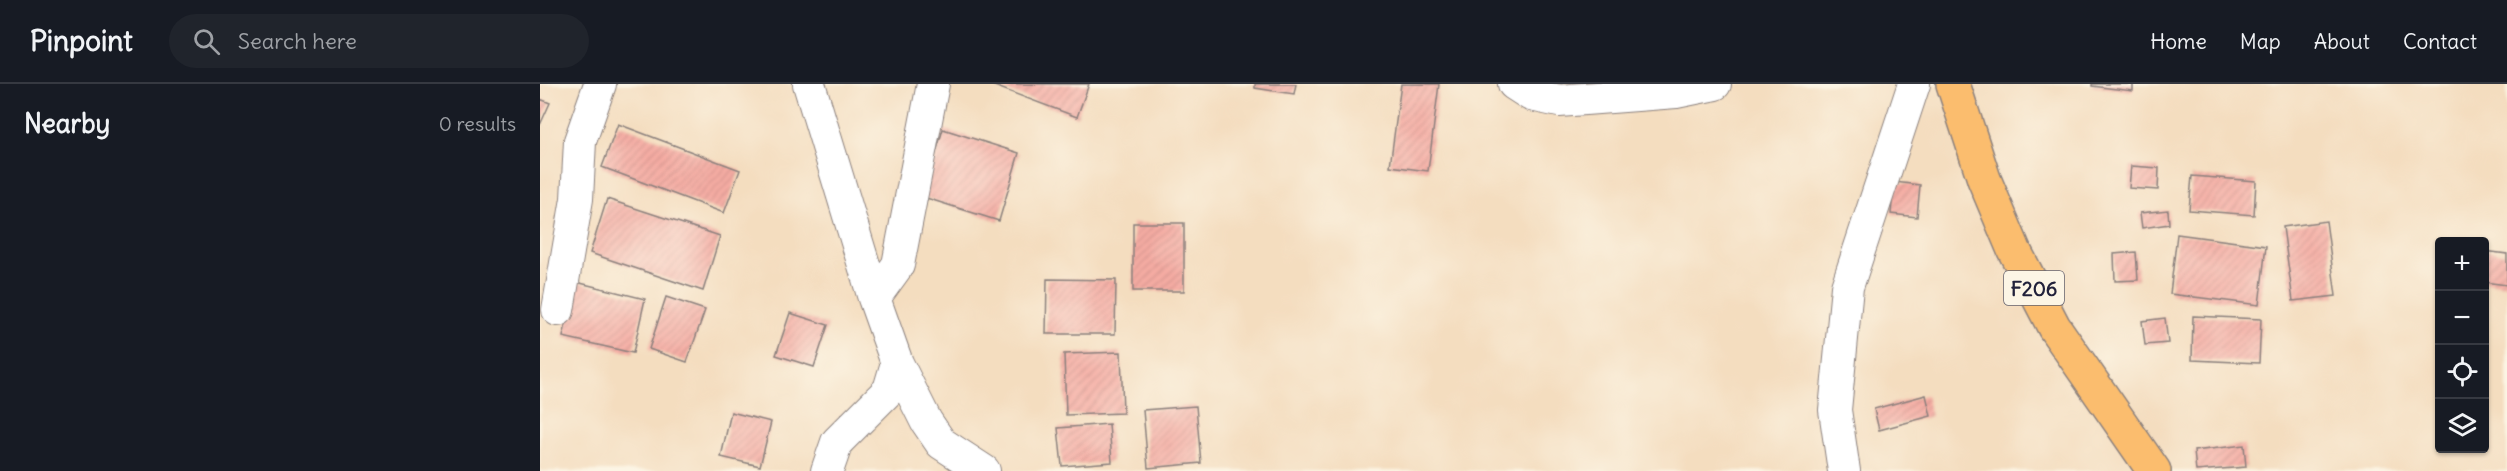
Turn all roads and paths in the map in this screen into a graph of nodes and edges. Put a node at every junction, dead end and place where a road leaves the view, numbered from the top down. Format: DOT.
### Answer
graph roads {
  1 [pos="600,84"];
  2 [pos="809,84"];
  3 [pos="933,84"];
  4 [pos="1514,84"];
  5 [pos="1715,84"];
  6 [pos="1914,84"];
  7 [pos="1953,84"];
  8 [pos="874,298"];
  9 [pos="558,310"];
  10 [pos="897,363"];
  11 [pos="943,457"];
  12 [pos="827,471"];
  13 [pos="984,471"];
  14 [pos="1844,471"];
  15 [pos="2154,471"];
  1 -- 9 [label="street"];
  2 -- 8 [label="street"];
  3 -- 8 [label="street"];
  4 -- 5 [label="street"];
  6 -- 14 [label="street"];
  7 -- 15 [label="main road, F206"];
  8 -- 10 [label="street"];
  10 -- 11 [label="street"];
  10 -- 12 [label="street"];
  11 -- 13 [label="street"];
}
